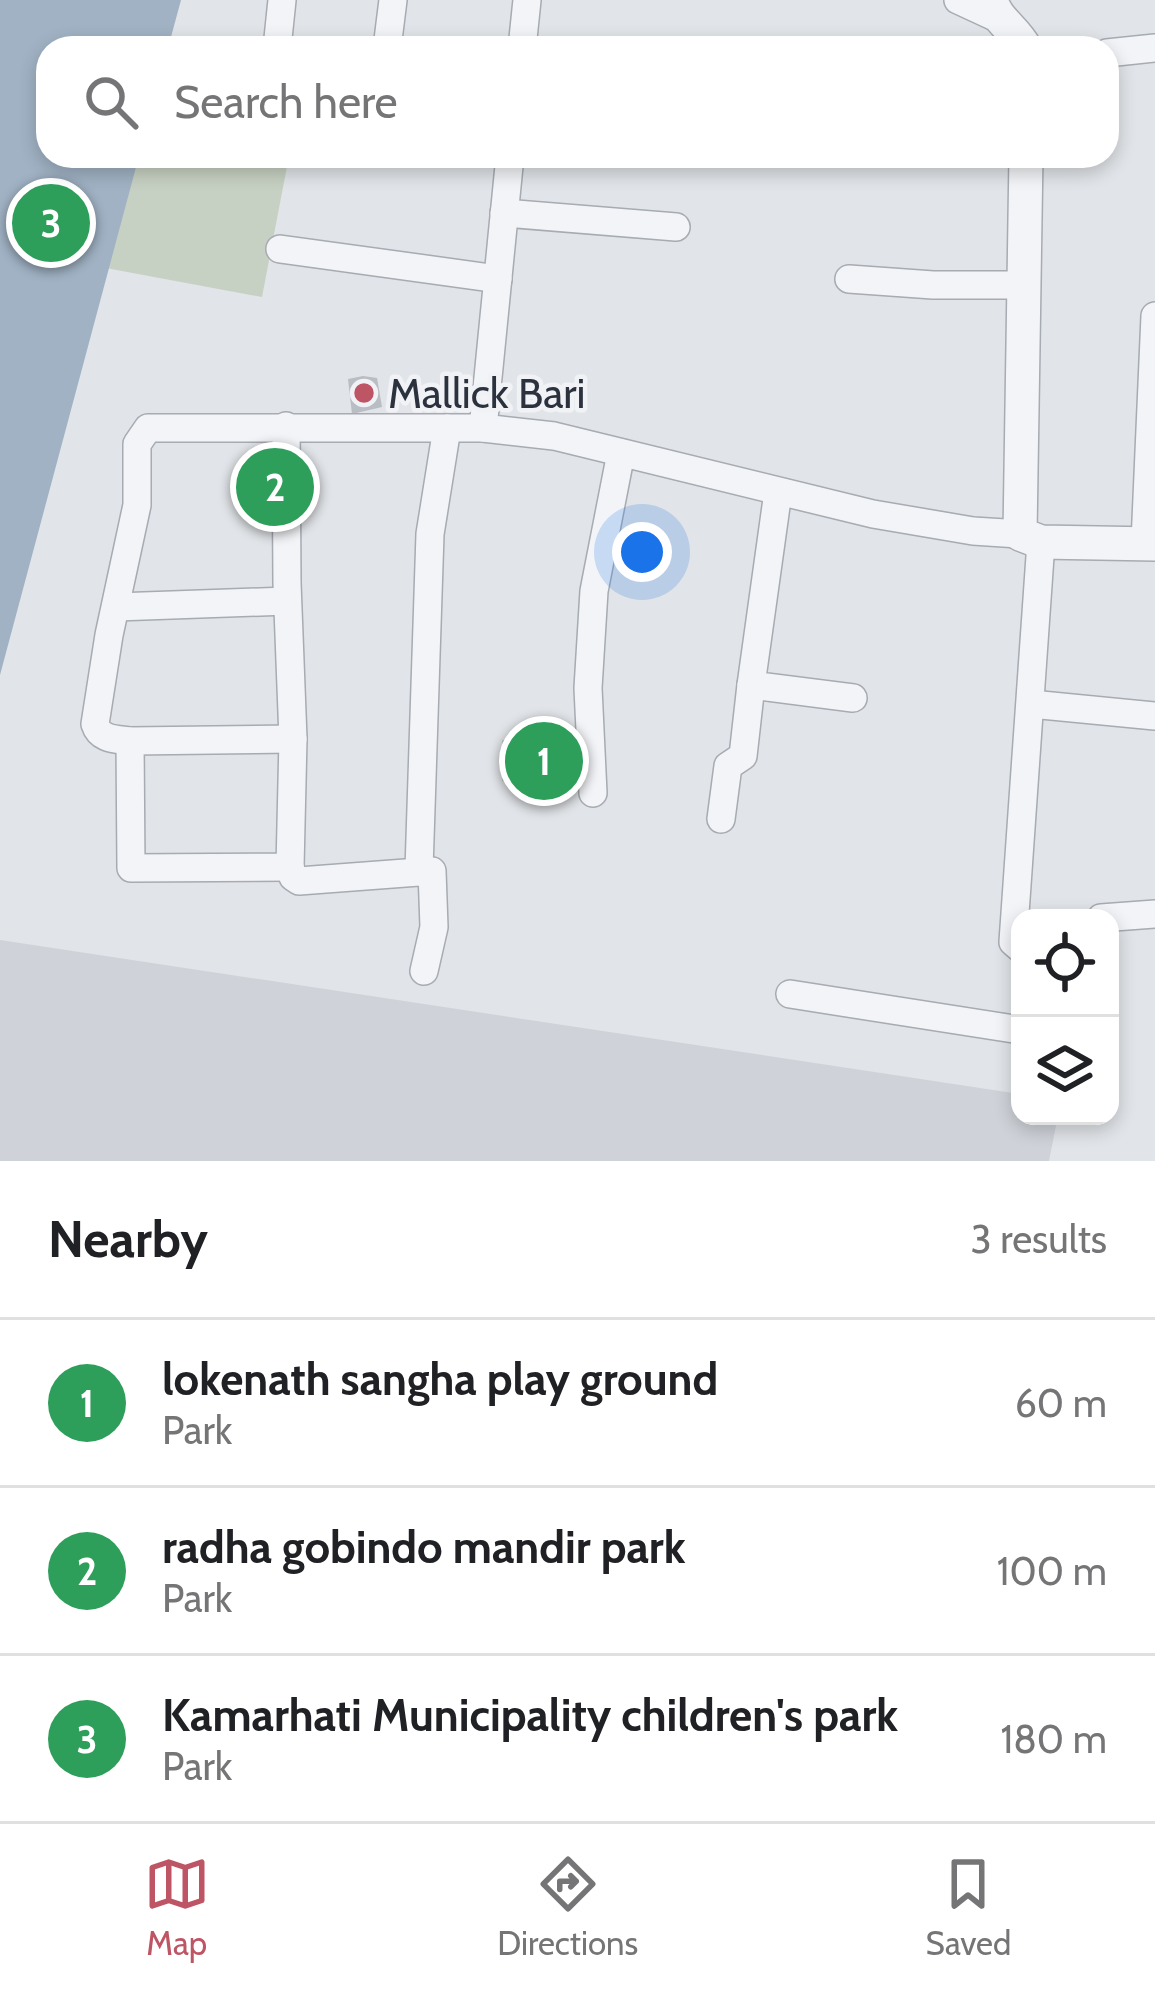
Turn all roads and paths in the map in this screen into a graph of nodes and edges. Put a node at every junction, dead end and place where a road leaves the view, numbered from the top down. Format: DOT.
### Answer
graph roads {
  1 [pos="282,0"];
  2 [pos="393,0"];
  3 [pos="527,0"];
  4 [pos="958,0"];
  5 [pos="995,9"];
  6 [pos="279,36"];
  7 [pos="388,36"];
  8 [pos="523,36"];
  9 [pos="1018,36"];
  10 [pos="1155,48"];
  11 [pos="1119,52"];
  12 [pos="509,168"];
  13 [pos="1026,168"];
  14 [pos="503,213"];
  15 [pos="676,227"];
  16 [pos="280,249"];
  17 [pos="498,279"];
  18 [pos="849,279"];
  19 [pos="1025,285"];
  20 [pos="1155,316"];
  21 [pos="286,426"];
  22 [pos="446,428"];
  23 [pos="483,428"];
  24 [pos="621,454"];
  25 [pos="778,492"];
  26 [pos="1030,538"];
  27 [pos="1150,543"];
  28 [pos="287,602"];
  29 [pos="116,607"];
  30 [pos="751,685"];
  31 [pos="853,698"];
  32 [pos="1031,704"];
  33 [pos="1155,716"];
  34 [pos="293,739"];
  35 [pos="130,741"];
  36 [pos="593,793"];
  37 [pos="721,819"];
  38 [pos="290,867"];
  39 [pos="418,869"];
  40 [pos="1015,909"];
  41 [pos="1155,914"];
  42 [pos="1119,917"];
  43 [pos="424,971"];
  44 [pos="790,994"];
  45 [pos="1011,1029"];
  1 -- 6 [label="street"];
  2 -- 7 [label="street"];
  3 -- 8 [label="street"];
  4 -- 5 [label="street"];
  5 -- 9 [label="street"];
  10 -- 11 [label="street"];
  12 -- 14 [label="street"];
  13 -- 19 [label="street"];
  14 -- 15 [label="street"];
  14 -- 17 [label="street"];
  16 -- 17 [label="street"];
  17 -- 23 [label="street"];
  18 -- 19 [label="street"];
  19 -- 26 [label="street"];
  20 -- 27 [label="street"];
  21 -- 22 [label="street"];
  21 -- 28 [label="street"];
  21 -- 29 [label="street"];
  22 -- 23 [label="street"];
  22 -- 39 [label="street"];
  23 -- 24 [label="street"];
  24 -- 25 [label="street"];
  24 -- 36 [label="street"];
  25 -- 26 [label="street"];
  25 -- 30 [label="street"];
  26 -- 27 [label="street"];
  26 -- 32 [label="street"];
  28 -- 29 [label="street"];
  28 -- 34 [label="street"];
  29 -- 35 [label="street"];
  30 -- 31 [label="street"];
  30 -- 37 [label="street"];
  32 -- 33 [label="street"];
  32 -- 40 [label="street"];
  34 -- 35 [label="street"];
  34 -- 38 [label="street"];
  35 -- 38 [label="street"];
  38 -- 39 [label="street"];
  39 -- 43 [label="street"];
  41 -- 42 [label="street"];
  44 -- 45 [label="street"];
}
